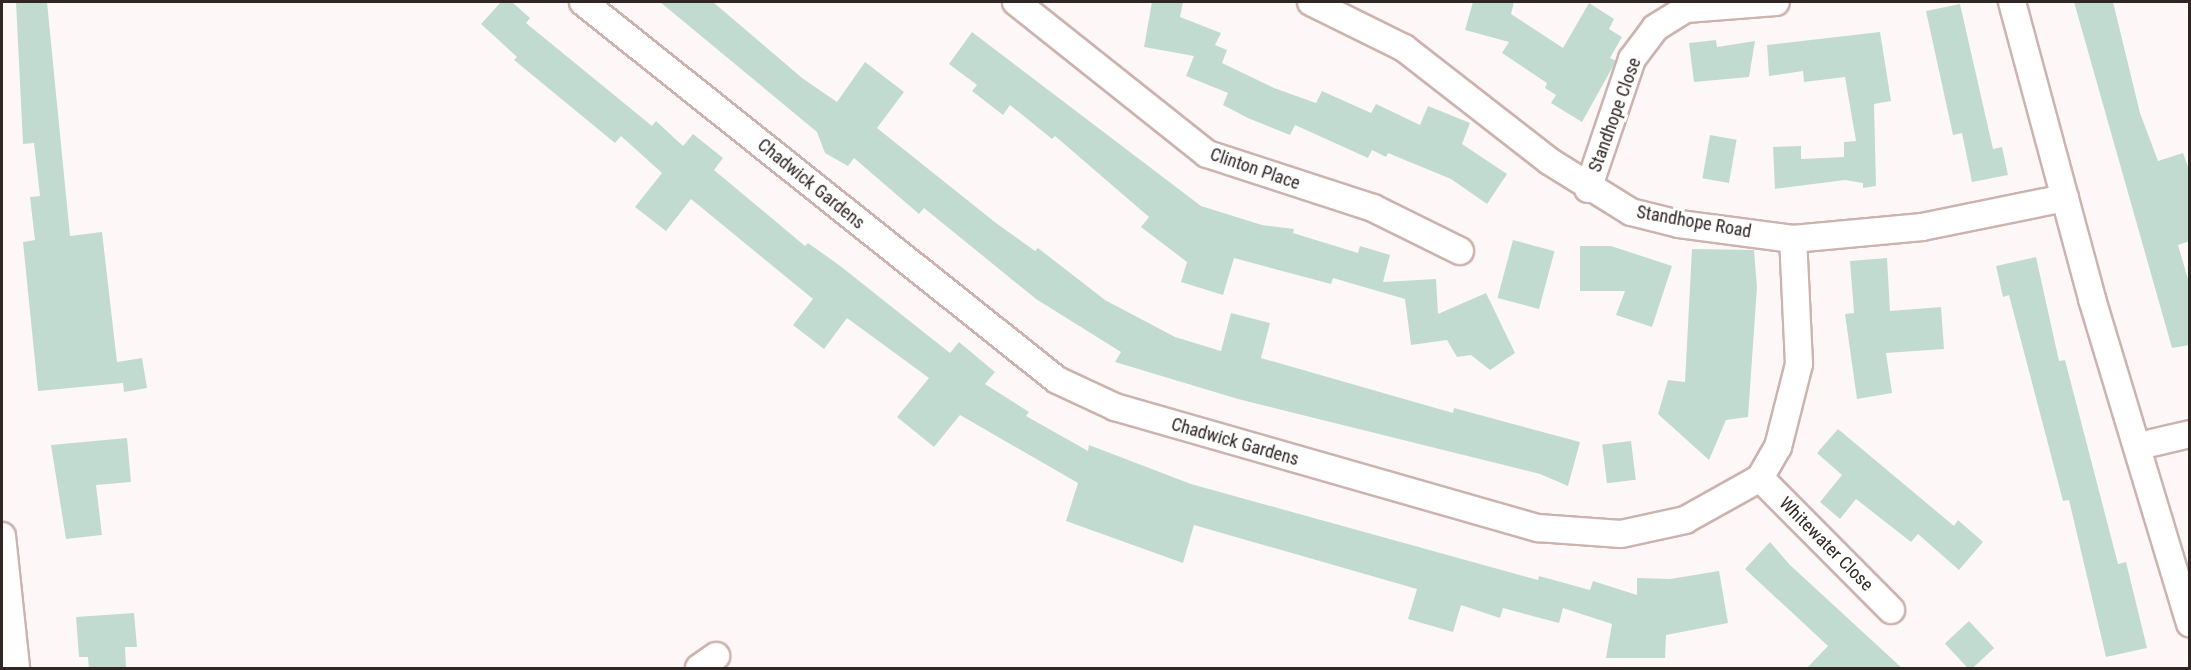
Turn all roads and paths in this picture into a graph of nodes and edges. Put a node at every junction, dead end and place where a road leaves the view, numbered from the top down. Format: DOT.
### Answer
graph roads {
  1 [pos="583,2"];
  2 [pos="1016,2"];
  3 [pos="1311,2"];
  4 [pos="1776,2"];
  5 [pos="2012,2"];
  6 [pos="1588,189"];
  7 [pos="2065,198"];
  8 [pos="1793,239"];
  9 [pos="1460,251"];
  10 [pos="2190,434"];
  11 [pos="2139,446"];
  12 [pos="1760,478"];
  13 [pos="2,536"];
  14 [pos="1892,610"];
  15 [pos="2190,624"];
  16 [pos="16,669"];
  1 -- 12 [label="street, Chadwick Gardens"];
  2 -- 9 [label="street, Clinton Place"];
  3 -- 6 [label="street, Standhope Road"];
  4 -- 6 [label="street, Standhope Close"];
  5 -- 7 [label="street"];
  6 -- 8 [label="street, Standhope Road"];
  7 -- 8 [label="street, Standhope Road"];
  7 -- 11 [label="street"];
  8 -- 12 [label="street"];
  10 -- 11 [label="street"];
  11 -- 15 [label="street"];
  12 -- 14 [label="street, Whitewater Close"];
  13 -- 16 [label="street"];
}
